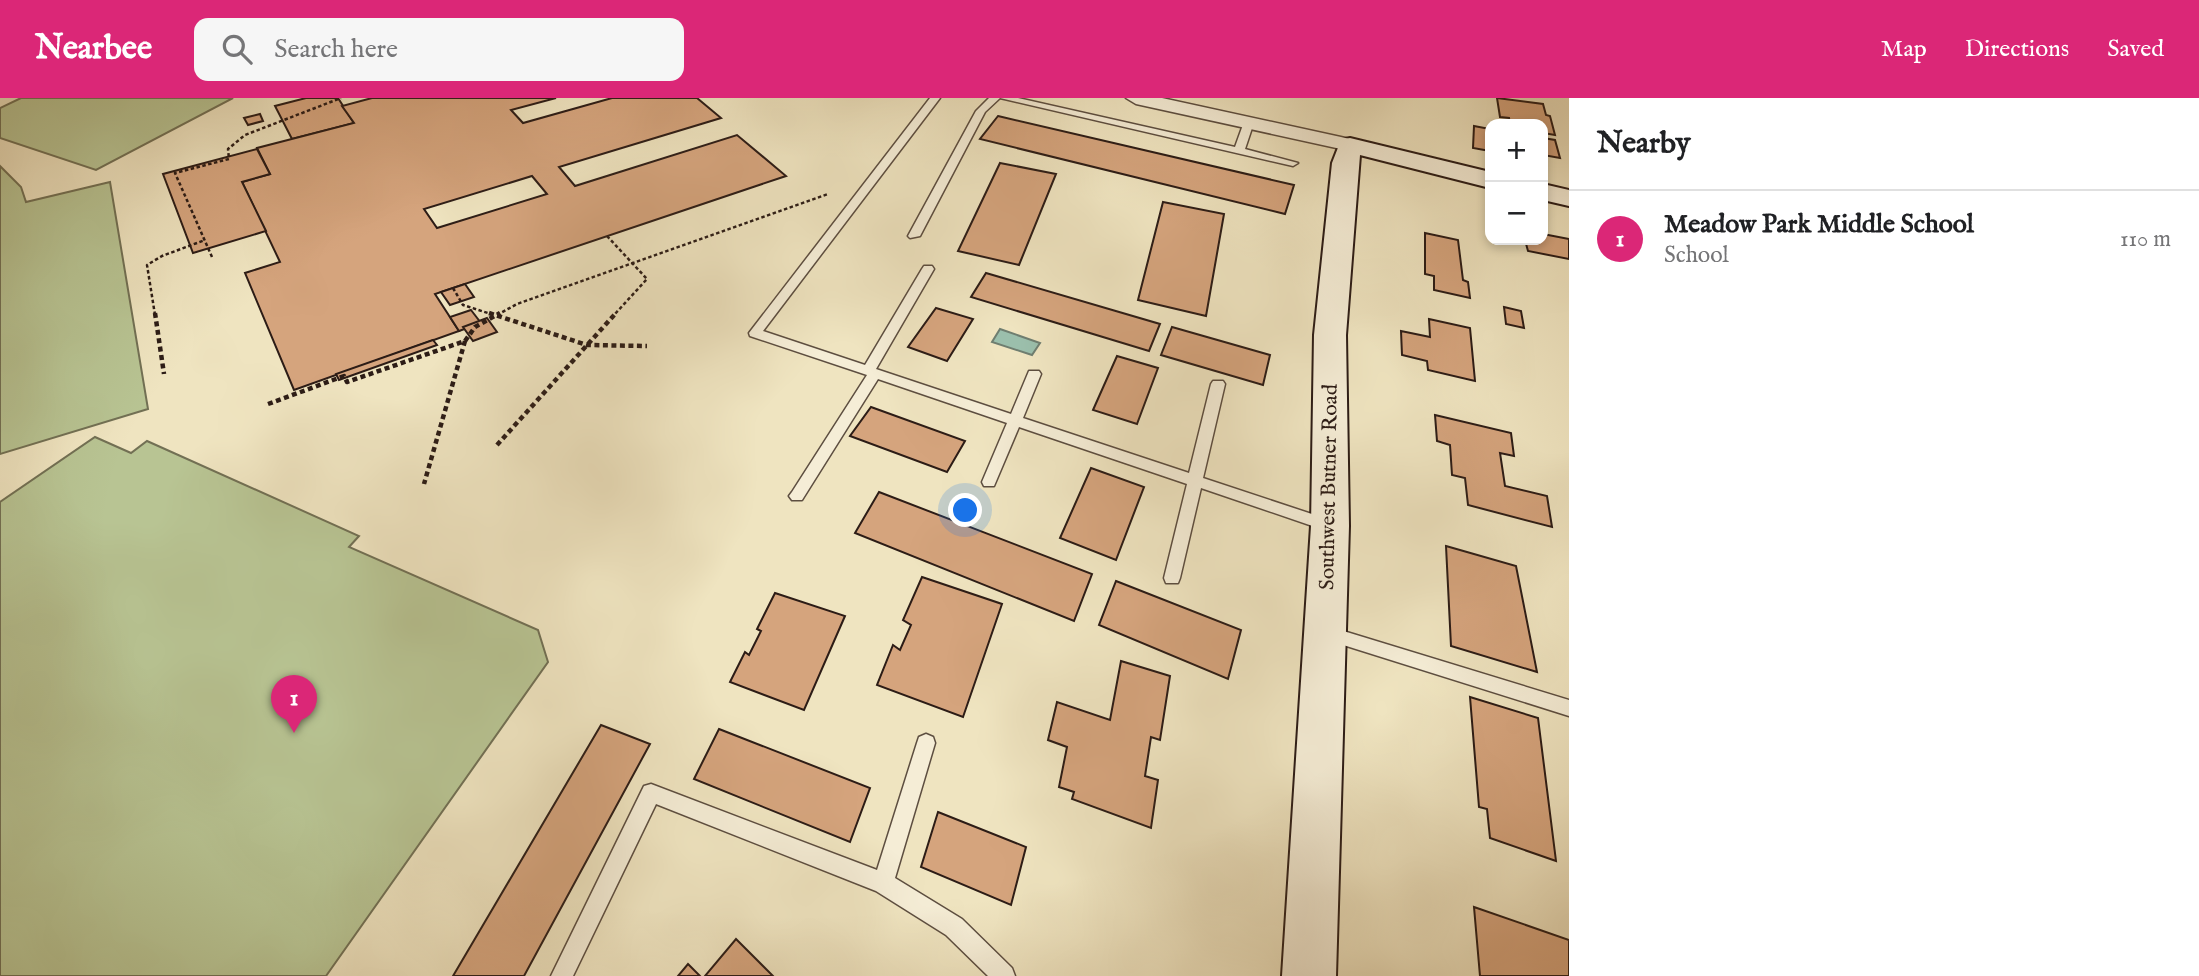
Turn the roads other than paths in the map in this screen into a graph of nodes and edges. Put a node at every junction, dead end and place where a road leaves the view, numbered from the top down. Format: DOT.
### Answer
graph roads {
  1 [pos="935,98"];
  2 [pos="995,98"];
  3 [pos="1005,98"];
  4 [pos="1136,98"];
  5 [pos="1180,102"];
  6 [pos="1249,122"];
  7 [pos="1350,145"];
  8 [pos="1239,151"];
  9 [pos="1293,163"];
  10 [pos="1485,179"];
  11 [pos="1548,193"];
  12 [pos="1569,198"];
  13 [pos="914,236"];
  14 [pos="928,269"];
  15 [pos="871,372"];
  16 [pos="1034,374"];
  17 [pos="1218,384"];
  18 [pos="1015,420"];
  19 [pos="1196,481"];
  20 [pos="989,482"];
  21 [pos="796,496"];
  22 [pos="1330,526"];
  23 [pos="1172,578"];
  24 [pos="1325,632"];
  25 [pos="1569,708"];
  26 [pos="926,743"];
  27 [pos="883,883"];
  28 [pos="562,976"];
  29 [pos="1004,976"];
  30 [pos="1308,976"];
  1 -- 15 [label="lane"];
  2 -- 13 [label="lane"];
  3 -- 8 [label="lane"];
  4 -- 5 [label="street"];
  5 -- 6 [label="street"];
  6 -- 7 [label="street"];
  6 -- 8 [label="lane"];
  7 -- 10 [label="street"];
  7 -- 22 [label="street, Southwest Butner Road"];
  8 -- 9 [label="lane"];
  11 -- 12 [label="street"];
  14 -- 15 [label="lane"];
  15 -- 18 [label="lane"];
  15 -- 21 [label="lane"];
  16 -- 18 [label="lane"];
  17 -- 19 [label="lane"];
  18 -- 19 [label="lane"];
  18 -- 20 [label="lane"];
  19 -- 22 [label="lane"];
  19 -- 23 [label="lane"];
  22 -- 24 [label="street, Southwest Butner Road"];
  24 -- 25 [label="lane"];
  24 -- 30 [label="street, Southwest Butner Road"];
  26 -- 27 [label="lane"];
  27 -- 28 [label="lane"];
  27 -- 29 [label="lane"];
}
